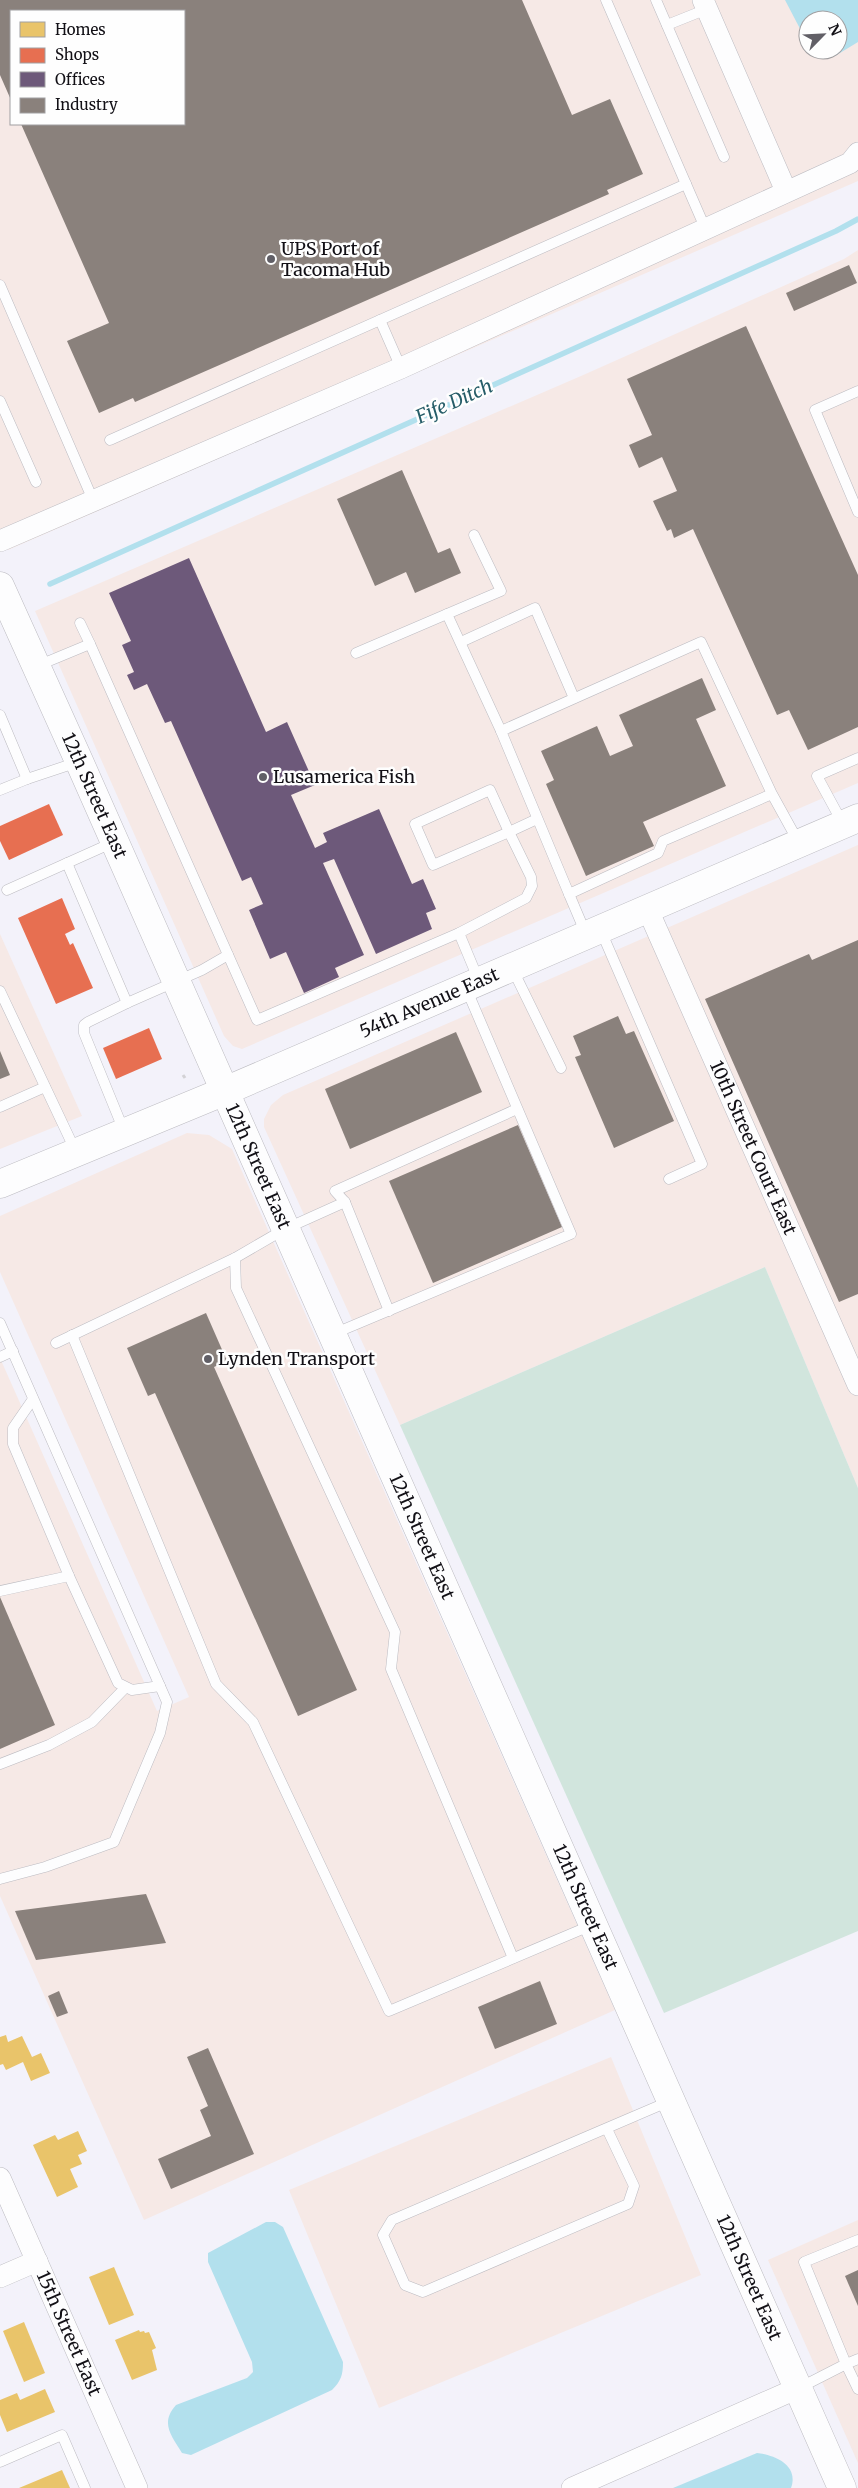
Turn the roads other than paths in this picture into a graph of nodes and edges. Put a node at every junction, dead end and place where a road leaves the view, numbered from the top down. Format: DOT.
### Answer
graph roads {
  1 [pos="606,0"];
  2 [pos="656,0"];
  3 [pos="705,5"];
  4 [pos="668,26"];
  5 [pos="858,153"];
  6 [pos="724,157"];
  7 [pos="686,184"];
  8 [pos="786,191"];
  9 [pos="706,230"];
  10 [pos="0,286"];
  11 [pos="380,320"];
  12 [pos="401,368"];
  13 [pos="858,391"];
  14 [pos="0,401"];
  15 [pos="110,440"];
  16 [pos="36,482"];
  17 [pos="93,500"];
  18 [pos="858,512"];
  19 [pos="474,535"];
  20 [pos="0,541"];
  21 [pos="0,586"];
  22 [pos="447,614"];
  23 [pos="80,623"];
  24 [pos="461,642"];
  25 [pos="90,644"];
  26 [pos="356,653"];
  27 [pos="37,666"];
  28 [pos="574,698"];
  29 [pos="0,715"];
  30 [pos="501,731"];
  31 [pos="858,758"];
  32 [pos="80,762"];
  33 [pos="27,779"];
  34 [pos="0,790"];
  35 [pos="772,794"];
  36 [pos="537,819"];
  37 [pos="851,821"];
  38 [pos="509,832"];
  39 [pos="114,842"];
  40 [pos="800,844"];
  41 [pos="67,863"];
  42 [pos="7,890"];
  43 [pos="570,894"];
  44 [pos="648,910"];
  45 [pos="459,933"];
  46 [pos="594,933"];
  47 [pos="228,955"];
  48 [pos="512,968"];
  49 [pos="176,981"];
  50 [pos="473,985"];
  51 [pos="0,991"];
  52 [pos="127,1003"];
  53 [pos="561,1068"];
  54 [pos="45,1087"];
  55 [pos="225,1091"];
  56 [pos="0,1107"];
  57 [pos="517,1109"];
  58 [pos="124,1133"];
  59 [pos="76,1153"];
  60 [pos="669,1178"];
  61 [pos="0,1184"];
  62 [pos="345,1202"];
  63 [pos="284,1229"];
  64 [pos="235,1258"];
  65 [pos="389,1311"];
  66 [pos="0,1323"];
  67 [pos="72,1335"];
  68 [pos="332,1335"];
  69 [pos="56,1343"];
  70 [pos="13,1351"];
  71 [pos="0,1357"];
  72 [pos="858,1385"];
  73 [pos="34,1399"];
  74 [pos="69,1576"];
  75 [pos="0,1591"];
  76 [pos="160,1686"];
  77 [pos="125,1688"];
  78 [pos="0,1764"];
  79 [pos="0,1879"];
  80 [pos="593,1924"];
  81 [pos="513,1958"];
  82 [pos="671,2101"];
  83 [pos="607,2129"];
  84 [pos="0,2178"];
  85 [pos="858,2240"];
  86 [pos="36,2261"];
  87 [pos="0,2277"];
  88 [pos="858,2359"];
  89 [pos="846,2364"];
  90 [pos="798,2388"];
  91 [pos="858,2389"];
  92 [pos="0,2462"];
  93 [pos="85,2488"];
  94 [pos="137,2488"];
  95 [pos="572,2488"];
  96 [pos="842,2488"];
  1 -- 7 [label="lane"];
  2 -- 4 [label="lane"];
  3 -- 4 [label="lane"];
  3 -- 8 [label="street"];
  4 -- 6 [label="lane"];
  5 -- 8 [label="street"];
  7 -- 9 [label="lane"];
  7 -- 11 [label="lane"];
  8 -- 9 [label="street"];
  9 -- 12 [label="street"];
  10 -- 17 [label="lane"];
  11 -- 12 [label="lane"];
  11 -- 15 [label="lane"];
  12 -- 17 [label="street"];
  13 -- 18 [label="lane"];
  14 -- 16 [label="lane"];
  17 -- 20 [label="street"];
  19 -- 22 [label="lane"];
  21 -- 27 [label="street, 12th Street East"];
  22 -- 24 [label="lane"];
  22 -- 26 [label="lane"];
  23 -- 25 [label="lane"];
  24 -- 28 [label="lane"];
  24 -- 30 [label="lane"];
  25 -- 27 [label="lane"];
  25 -- 47 [label="lane"];
  27 -- 32 [label="street, 12th Street East"];
  28 -- 30 [label="lane"];
  28 -- 35 [label="lane"];
  29 -- 33 [label="lane"];
  30 -- 36 [label="lane"];
  31 -- 37 [label="lane"];
  32 -- 33 [label="lane"];
  32 -- 39 [label="street, 12th Street East"];
  33 -- 34 [label="lane"];
  35 -- 40 [label="lane"];
  35 -- 43 [label="lane"];
  36 -- 38 [label="lane"];
  36 -- 43 [label="lane"];
  37 -- 40 [label="street, 54th Avenue East"];
  38 -- 38 [label="lane"];
  38 -- 45 [label="lane"];
  39 -- 41 [label="lane"];
  39 -- 49 [label="street, 12th Street East"];
  40 -- 44 [label="street, 54th Avenue East"];
  41 -- 42 [label="lane"];
  41 -- 52 [label="lane"];
  43 -- 46 [label="lane"];
  44 -- 46 [label="street, 54th Avenue East"];
  44 -- 72 [label="street, 10th Street Court East"];
  45 -- 47 [label="lane"];
  45 -- 50 [label="lane"];
  46 -- 48 [label="street, 54th Avenue East"];
  46 -- 60 [label="lane"];
  47 -- 49 [label="lane"];
  48 -- 50 [label="street, 54th Avenue East"];
  48 -- 53 [label="lane"];
  49 -- 52 [label="lane"];
  49 -- 55 [label="street, 12th Street East"];
  50 -- 55 [label="street, 54th Avenue East"];
  50 -- 57 [label="lane"];
  51 -- 54 [label="lane"];
  52 -- 58 [label="lane"];
  54 -- 56 [label="lane"];
  54 -- 59 [label="lane"];
  55 -- 58 [label="street, 54th Avenue East"];
  55 -- 63 [label="street, 12th Street East"];
  57 -- 62 [label="lane"];
  57 -- 65 [label="lane"];
  58 -- 59 [label="street, 54th Avenue East"];
  59 -- 61 [label="street, 54th Avenue East"];
  62 -- 63 [label="lane"];
  62 -- 65 [label="lane"];
  63 -- 64 [label="lane"];
  63 -- 68 [label="street, 12th Street East"];
  64 -- 67 [label="lane"];
  64 -- 81 [label="lane"];
  65 -- 68 [label="lane"];
  66 -- 70 [label="lane"];
  67 -- 69 [label="lane"];
  67 -- 81 [label="lane"];
  68 -- 80 [label="street, 12th Street East"];
  70 -- 71 [label="lane"];
  70 -- 73 [label="lane"];
  73 -- 74 [label="lane"];
  73 -- 76 [label="lane"];
  74 -- 75 [label="lane"];
  74 -- 77 [label="lane"];
  76 -- 77 [label="lane"];
  76 -- 79 [label="lane"];
  77 -- 78 [label="lane"];
  80 -- 81 [label="lane"];
  80 -- 82 [label="street, 12th Street East"];
  82 -- 83 [label="lane"];
  82 -- 90 [label="street, 12th Street East"];
  83 -- 83 [label="lane"];
  84 -- 86 [label="street, 15th Street East"];
  85 -- 89 [label="lane"];
  86 -- 87 [label="street"];
  86 -- 94 [label="street, 15th Street East"];
  88 -- 89 [label="lane"];
  89 -- 90 [label="lane"];
  89 -- 91 [label="lane"];
  90 -- 95 [label="street"];
  90 -- 96 [label="street, 12th Street East"];
  92 -- 93 [label="lane"];
}
